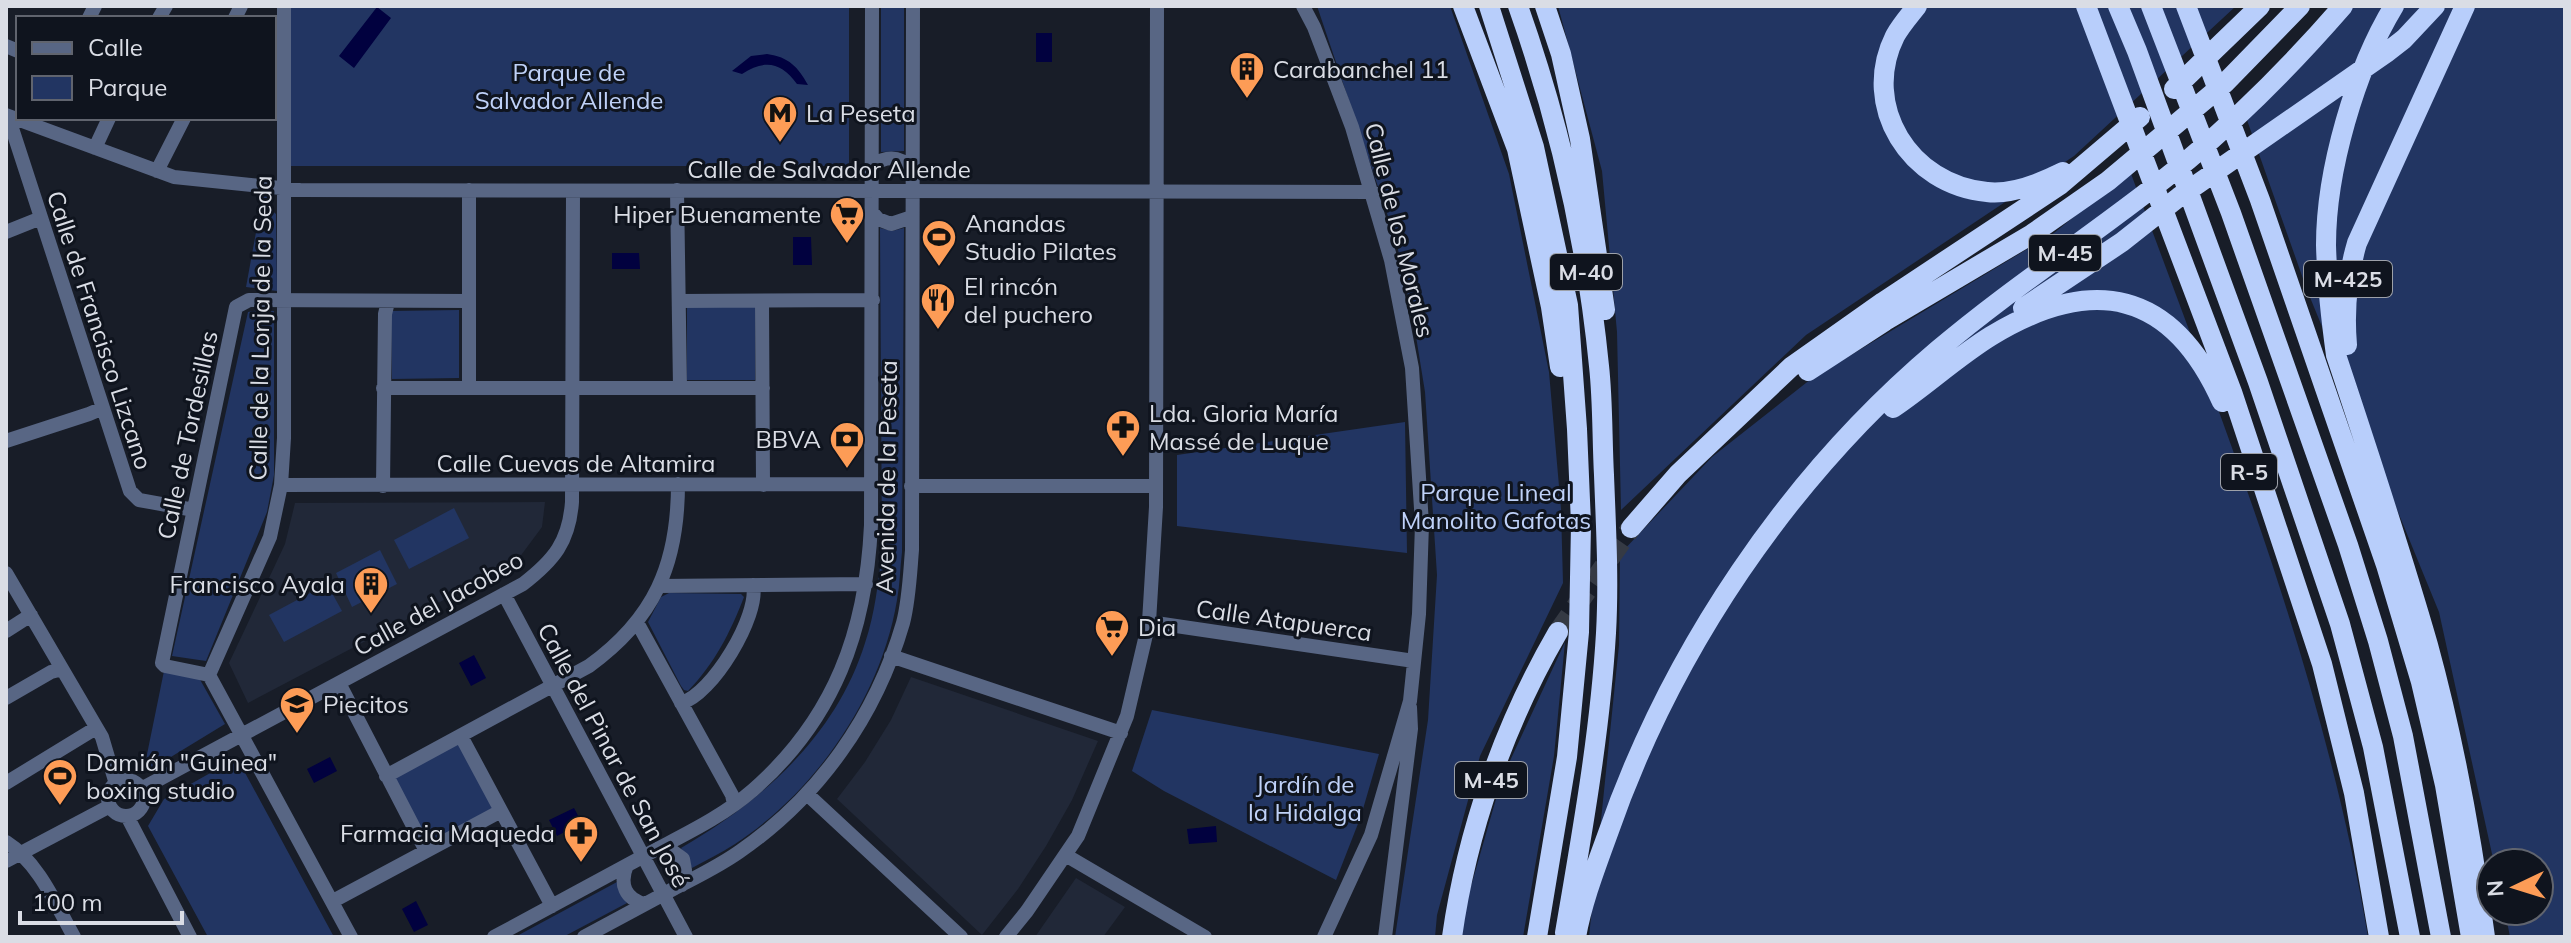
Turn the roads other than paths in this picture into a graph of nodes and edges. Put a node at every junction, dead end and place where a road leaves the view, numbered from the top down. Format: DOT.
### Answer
graph roads {
  1 [pos="284,6"];
  2 [pos="872,6"];
  3 [pos="913,6"];
  4 [pos="1157,6"];
  5 [pos="1303,6"];
  6 [pos="1463,6"];
  7 [pos="1489,6"];
  8 [pos="1518,6"];
  9 [pos="1545,6"];
  10 [pos="1917,6"];
  11 [pos="2070,6"];
  12 [pos="2086,6"];
  13 [pos="2118,6"];
  14 [pos="2186,6"];
  15 [pos="2260,6"];
  16 [pos="2300,6"];
  17 [pos="2343,6"];
  18 [pos="2394,6"];
  19 [pos="2435,6"];
  20 [pos="2465,6"];
  21 [pos="2155,15"];
  22 [pos="2107,59"];
  23 [pos="7,116"];
  24 [pos="18,120"];
  25 [pos="108,120"];
  26 [pos="183,120"];
  27 [pos="95,148"];
  28 [pos="2088,160"];
  29 [pos="872,165"];
  30 [pos="912,169"];
  31 [pos="157,171"];
  32 [pos="285,189"];
  33 [pos="469,190"];
  34 [pos="677,190"];
  35 [pos="871,191"];
  36 [pos="912,191"];
  37 [pos="573,192"];
  38 [pos="1373,192"];
  39 [pos="1157,193"];
  40 [pos="872,212"];
  41 [pos="912,217"];
  42 [pos="41,218"];
  43 [pos="6,232"];
  44 [pos="284,300"];
  45 [pos="873,300"];
  46 [pos="469,301"];
  47 [pos="680,301"];
  48 [pos="388,302"];
  49 [pos="762,302"];
  50 [pos="469,387"];
  51 [pos="573,387"];
  52 [pos="680,387"];
  53 [pos="383,388"];
  54 [pos="763,388"];
  55 [pos="103,408"];
  56 [pos="1893,408"];
  57 [pos="1735,418"];
  58 [pos="1577,429"];
  59 [pos="6,441"];
  60 [pos="678,484"];
  61 [pos="871,484"];
  62 [pos="281,485"];
  63 [pos="572,485"];
  64 [pos="763,485"];
  65 [pos="383,486"];
  66 [pos="911,486"];
  67 [pos="1155,486"];
  68 [pos="194,510"];
  69 [pos="1631,528"];
  70 [pos="1607,546"];
  71 [pos="2405,570"];
  72 [pos="6,573"];
  73 [pos="866,584"];
  74 [pos="753,585"];
  75 [pos="659,586"];
  76 [pos="504,594"];
  77 [pos="1723,599"];
  78 [pos="31,615"];
  79 [pos="1149,622"];
  80 [pos="638,624"];
  81 [pos="6,631"];
  82 [pos="1558,632"];
  83 [pos="891,656"];
  84 [pos="1414,661"];
  85 [pos="62,669"];
  86 [pos="209,675"];
  87 [pos="339,683"];
  88 [pos="553,687"];
  89 [pos="6,698"];
  90 [pos="1410,701"];
  91 [pos="681,703"];
  92 [pos="96,728"];
  93 [pos="1121,733"];
  94 [pos="242,735"];
  95 [pos="461,736"];
  96 [pos="386,776"];
  97 [pos="6,783"];
  98 [pos="116,784"];
  99 [pos="141,789"];
  100 [pos="807,794"];
  101 [pos="734,804"];
  102 [pos="110,806"];
  103 [pos="501,811"];
  104 [pos="127,816"];
  105 [pos="1371,835"];
  106 [pos="6,842"];
  107 [pos="1396,844"];
  108 [pos="659,848"];
  109 [pos="426,851"];
  110 [pos="24,853"];
  111 [pos="1067,856"];
  112 [pos="643,857"];
  113 [pos="6,861"];
  114 [pos="627,865"];
  115 [pos="682,885"];
  116 [pos="663,894"];
  117 [pos="333,901"];
  118 [pos="645,904"];
  119 [pos="552,906"];
  120 [pos="74,937"];
  121 [pos="190,937"];
  122 [pos="351,937"];
  123 [pos="494,937"];
  124 [pos="584,937"];
  125 [pos="686,937"];
  126 [pos="961,937"];
  127 [pos="1006,937"];
  128 [pos="1205,937"];
  129 [pos="1324,937"];
  130 [pos="1385,937"];
  131 [pos="1452,937"];
  132 [pos="1537,937"];
  133 [pos="1564,937"];
  134 [pos="1576,937"];
  135 [pos="2379,937"];
  136 [pos="2410,937"];
  137 [pos="2441,937"];
  138 [pos="2471,937"];
  139 [pos="2485,937"];
  1 -- 32 [label="street, Calle de la Lonja de la Seda"];
  2 -- 29 [label="street, Avenida de la Peseta"];
  3 -- 30 [label="street, Avenida de la Peseta"];
  4 -- 39 [label="street"];
  5 -- 38 [label="street, Calle de los Morales"];
  6 -- 58 [label="highway"];
  7 -- 58 [label="highway, M-40"];
  8 -- 70 [label="highway, M-40"];
  9 -- 70 [label="highway"];
  10 -- 28 [label="highway"];
  11 -- 22 [label="highway"];
  12 -- 22 [label="highway"];
  13 -- 136 [label="highway, R-5"];
  14 -- 138 [label="highway"];
  15 -- 28 [label="highway, M-45"];
  16 -- 57 [label="highway, M-45"];
  17 -- 77 [label="highway, M-45"];
  18 -- 71 [label="highway"];
  19 -- 56 [label="highway"];
  20 -- 71 [label="highway, M-425"];
  21 -- 137 [label="highway"];
  22 -- 135 [label="highway"];
  23 -- 42 [label="street, Calle de Francisco Lizcano"];
  24 -- 27 [label="street, Calle de Salvador Allende"];
  25 -- 27 [label="street"];
  26 -- 31 [label="street"];
  27 -- 31 [label="street, Calle de Salvador Allende"];
  28 -- 57 [label="highway, M-45"];
  29 -- 30 [label="street"];
  29 -- 35 [label="street, Avenida de la Peseta"];
  30 -- 36 [label="street, Avenida de la Peseta"];
  31 -- 32 [label="street, Calle de Salvador Allende"];
  32 -- 33 [label="street, Calle de Salvador Allende"];
  32 -- 44 [label="street, Calle de la Lonja de la Seda"];
  33 -- 37 [label="street, Calle de Salvador Allende"];
  33 -- 46 [label="street"];
  34 -- 35 [label="street, Calle de Salvador Allende"];
  34 -- 37 [label="street, Calle de Salvador Allende"];
  34 -- 47 [label="street"];
  35 -- 36 [label="street, Calle de Salvador Allende"];
  35 -- 40 [label="street, Avenida de la Peseta"];
  36 -- 39 [label="street, Calle de Salvador Allende"];
  36 -- 41 [label="street, Avenida de la Peseta"];
  37 -- 51 [label="street, Calle del Jacobeo"];
  38 -- 39 [label="street, Calle de Salvador Allende"];
  38 -- 84 [label="street, Calle de los Morales"];
  39 -- 67 [label="street"];
  40 -- 41 [label="street"];
  40 -- 45 [label="street, Avenida de la Peseta"];
  41 -- 66 [label="street, Avenida de la Peseta"];
  42 -- 43 [label="street"];
  42 -- 55 [label="street, Calle de Francisco Lizcano"];
  44 -- 48 [label="street"];
  44 -- 62 [label="street, Calle de la Lonja de la Seda"];
  44 -- 68 [label="street, Calle de Tordesillas"];
  45 -- 49 [label="street"];
  45 -- 61 [label="street, Avenida de la Peseta"];
  46 -- 48 [label="street"];
  46 -- 50 [label="street"];
  47 -- 49 [label="street"];
  47 -- 52 [label="street"];
  48 -- 53 [label="street"];
  49 -- 54 [label="street"];
  50 -- 51 [label="street"];
  50 -- 53 [label="street"];
  51 -- 52 [label="street"];
  51 -- 63 [label="street, Calle del Jacobeo"];
  52 -- 54 [label="street"];
  53 -- 65 [label="street"];
  54 -- 64 [label="street"];
  55 -- 59 [label="street"];
  55 -- 68 [label="street, Calle de Francisco Lizcano"];
  56 -- 77 [label="highway"];
  56 -- 135 [label="highway, R-5"];
  57 -- 69 [label="highway, M-45"];
  58 -- 132 [label="highway, M-40"];
  60 -- 63 [label="street, Calle Cuevas de Altamira"];
  60 -- 64 [label="street, Calle Cuevas de Altamira"];
  60 -- 75 [label="street"];
  61 -- 64 [label="street, Calle Cuevas de Altamira"];
  61 -- 73 [label="street, Avenida de la Peseta"];
  62 -- 65 [label="street, Calle Cuevas de Altamira"];
  62 -- 86 [label="street, Calle de la Lonja de la Seda"];
  63 -- 65 [label="street, Calle Cuevas de Altamira"];
  63 -- 76 [label="street, Calle del Jacobeo"];
  66 -- 67 [label="street"];
  66 -- 83 [label="street, Avenida de la Peseta"];
  67 -- 79 [label="street"];
  68 -- 86 [label="street, Calle de Tordesillas"];
  70 -- 133 [label="highway, M-40"];
  71 -- 139 [label="highway"];
  72 -- 78 [label="street"];
  73 -- 74 [label="street"];
  73 -- 101 [label="street, Avenida de la Peseta"];
  74 -- 75 [label="street"];
  74 -- 91 [label="street"];
  75 -- 80 [label="street"];
  76 -- 87 [label="street, Calle del Jacobeo"];
  76 -- 88 [label="street, Calle del Pinar de San José"];
  77 -- 134 [label="highway, M-45"];
  78 -- 81 [label="street"];
  78 -- 85 [label="street"];
  79 -- 84 [label="street, Calle Atapuerca"];
  79 -- 93 [label="street"];
  80 -- 88 [label="street"];
  80 -- 91 [label="street"];
  82 -- 131 [label="highway, M-45"];
  83 -- 93 [label="street"];
  83 -- 100 [label="street, Avenida de la Peseta"];
  84 -- 90 [label="street, Calle de los Morales"];
  85 -- 89 [label="street"];
  85 -- 92 [label="street"];
  86 -- 94 [label="street"];
  87 -- 94 [label="street, Calle del Jacobeo"];
  87 -- 96 [label="street"];
  88 -- 95 [label="street"];
  88 -- 112 [label="street, Calle del Pinar de San José"];
  90 -- 105 [label="street, Calle de los Morales"];
  90 -- 107 [label="street"];
  91 -- 101 [label="street"];
  92 -- 97 [label="street"];
  92 -- 98 [label="street"];
  93 -- 111 [label="street"];
  94 -- 99 [label="street, Calle del Jacobeo"];
  94 -- 117 [label="street"];
  95 -- 96 [label="street"];
  95 -- 103 [label="street"];
  96 -- 109 [label="street"];
  98 -- 99 [label="street"];
  98 -- 102 [label="street"];
  99 -- 104 [label="street"];
  100 -- 115 [label="street, Avenida de la Peseta"];
  100 -- 126 [label="street"];
  101 -- 108 [label="street, Avenida de la Peseta"];
  102 -- 104 [label="street"];
  102 -- 110 [label="street"];
  103 -- 109 [label="street"];
  103 -- 119 [label="street"];
  104 -- 121 [label="street"];
  105 -- 107 [label="street"];
  105 -- 129 [label="street, Calle de los Morales"];
  106 -- 110 [label="street"];
  107 -- 130 [label="street"];
  108 -- 112 [label="street, Avenida de la Peseta"];
  108 -- 115 [label="street"];
  109 -- 117 [label="street"];
  110 -- 113 [label="street"];
  110 -- 120 [label="street"];
  111 -- 127 [label="street"];
  111 -- 128 [label="street"];
  112 -- 114 [label="street, Avenida de la Peseta"];
  112 -- 116 [label="street, Calle del Pinar de San José"];
  114 -- 118 [label="street"];
  114 -- 119 [label="street, Avenida de la Peseta"];
  115 -- 116 [label="street, Avenida de la Peseta"];
  116 -- 118 [label="street, Avenida de la Peseta"];
  116 -- 125 [label="street, Calle del Pinar de San José"];
  117 -- 122 [label="street"];
  118 -- 124 [label="street, Avenida de la Peseta"];
  119 -- 123 [label="street, Avenida de la Peseta"];
}
